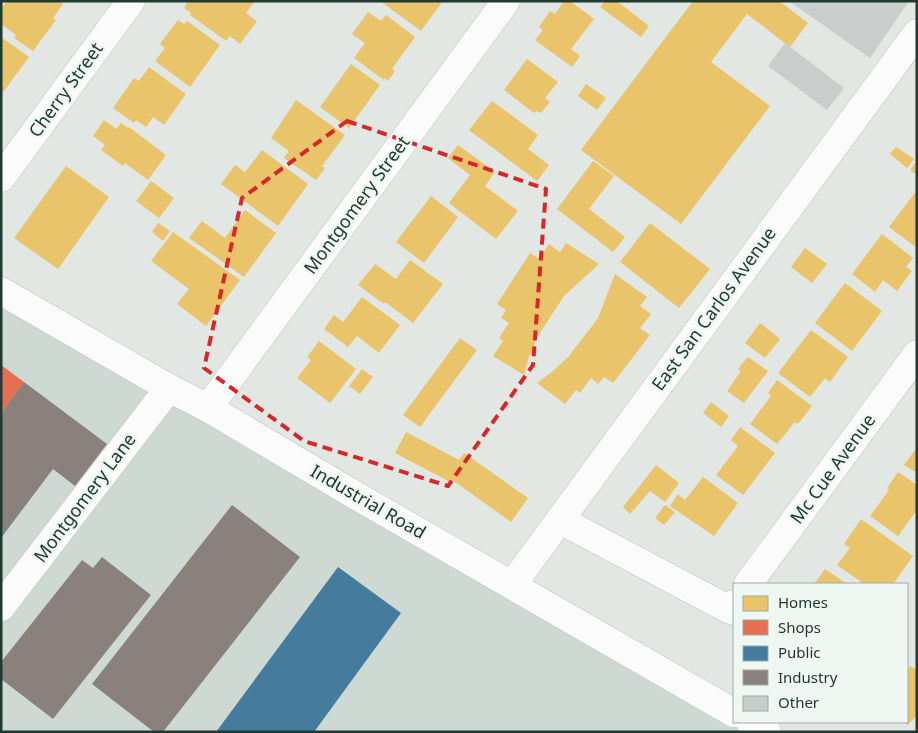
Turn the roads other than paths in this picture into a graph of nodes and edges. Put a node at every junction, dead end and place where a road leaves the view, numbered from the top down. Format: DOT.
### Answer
graph roads {
  1 [pos="131,1"];
  2 [pos="506,1"];
  3 [pos="917,33"];
  4 [pos="1,178"];
  5 [pos="1,291"];
  6 [pos="917,354"];
  7 [pos="169,388"];
  8 [pos="208,408"];
  9 [pos="560,520"];
  10 [pos="749,583"];
  11 [pos="512,585"];
  12 [pos="733,606"];
  13 [pos="1,607"];
  14 [pos="733,712"];
  15 [pos="752,723"];
  16 [pos="767,732"];
  1 -- 4 [label="street, Cherry Street"];
  2 -- 8 [label="street, Montgomery Street"];
  3 -- 9 [label="street, East San Carlos Avenue"];
  5 -- 7 [label="street, Industrial Road"];
  6 -- 10 [label="street, Mc Cue Avenue"];
  7 -- 8 [label="street, Industrial Road"];
  7 -- 13 [label="street, Montgomery Lane"];
  8 -- 11 [label="street, Industrial Road"];
  9 -- 11 [label="street, East San Carlos Avenue"];
  9 -- 12 [label="street"];
  11 -- 14 [label="street, Industrial Road"];
  15 -- 16 [label="street"];
}
